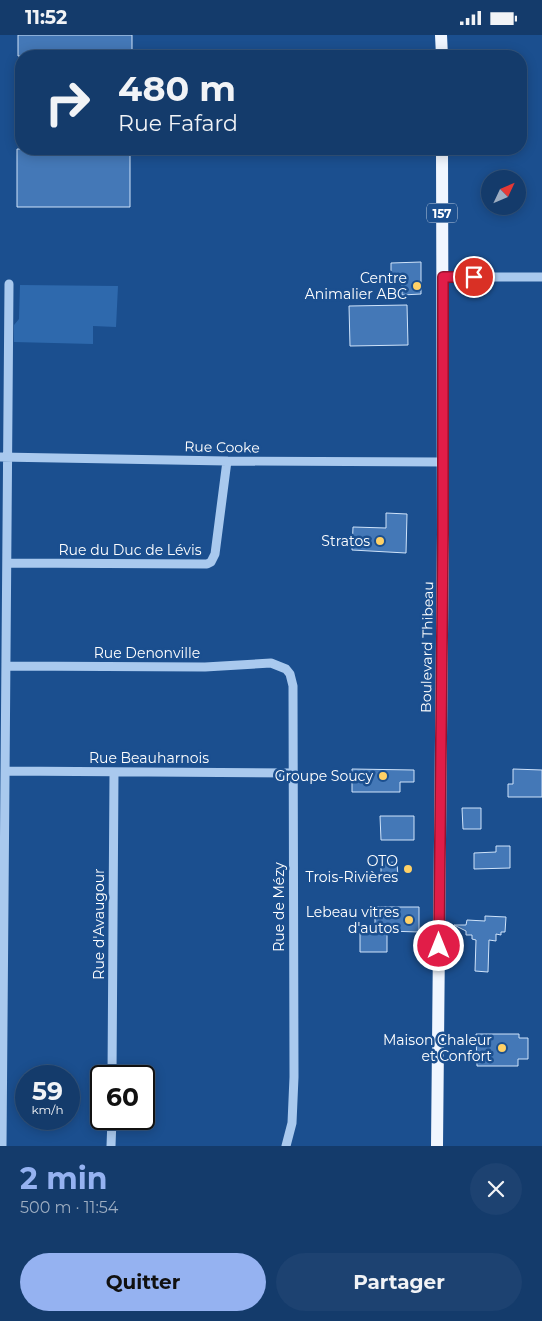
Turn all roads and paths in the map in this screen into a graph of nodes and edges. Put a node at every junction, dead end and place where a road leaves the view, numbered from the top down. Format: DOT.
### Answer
graph roads {
  1 [pos="442,35"];
  2 [pos="442,50"];
  3 [pos="442,155"];
  4 [pos="443,277"];
  5 [pos="542,277"];
  6 [pos="9,284"];
  7 [pos="4,458"];
  8 [pos="226,461"];
  9 [pos="443,462"];
  10 [pos="7,563"];
  11 [pos="6,666"];
  12 [pos="286,669"];
  13 [pos="5,771"];
  14 [pos="114,772"];
  15 [pos="293,773"];
  16 [pos="2,908"];
  17 [pos="112,1065"];
  18 [pos="112,1130"];
  19 [pos="2,1146"];
  20 [pos="111,1146"];
  21 [pos="286,1146"];
  22 [pos="436,1146"];
  1 -- 2 [label="main road"];
  3 -- 4 [label="main road, Boulevard Thibeau / 157"];
  4 -- 5 [label="street"];
  4 -- 9 [label="main road, Boulevard Thibeau / 157"];
  6 -- 7 [label="street"];
  7 -- 8 [label="street, Rue Cooke"];
  7 -- 10 [label="street"];
  8 -- 9 [label="street, Rue Cooke"];
  8 -- 10 [label="street, Rue du Duc de Lévis"];
  9 -- 22 [label="main road, Boulevard Thibeau / 157"];
  10 -- 11 [label="street"];
  11 -- 12 [label="street, Rue Denonville"];
  11 -- 13 [label="street"];
  12 -- 15 [label="street, Rue de Mézy"];
  13 -- 14 [label="street, Rue Beauharnois"];
  13 -- 16 [label="street"];
  14 -- 15 [label="street, Rue Beauharnois"];
  14 -- 17 [label="street, Rue d'Avaugour"];
  15 -- 21 [label="street, Rue de Mézy"];
  16 -- 19 [label="street"];
  18 -- 20 [label="street"];
}
